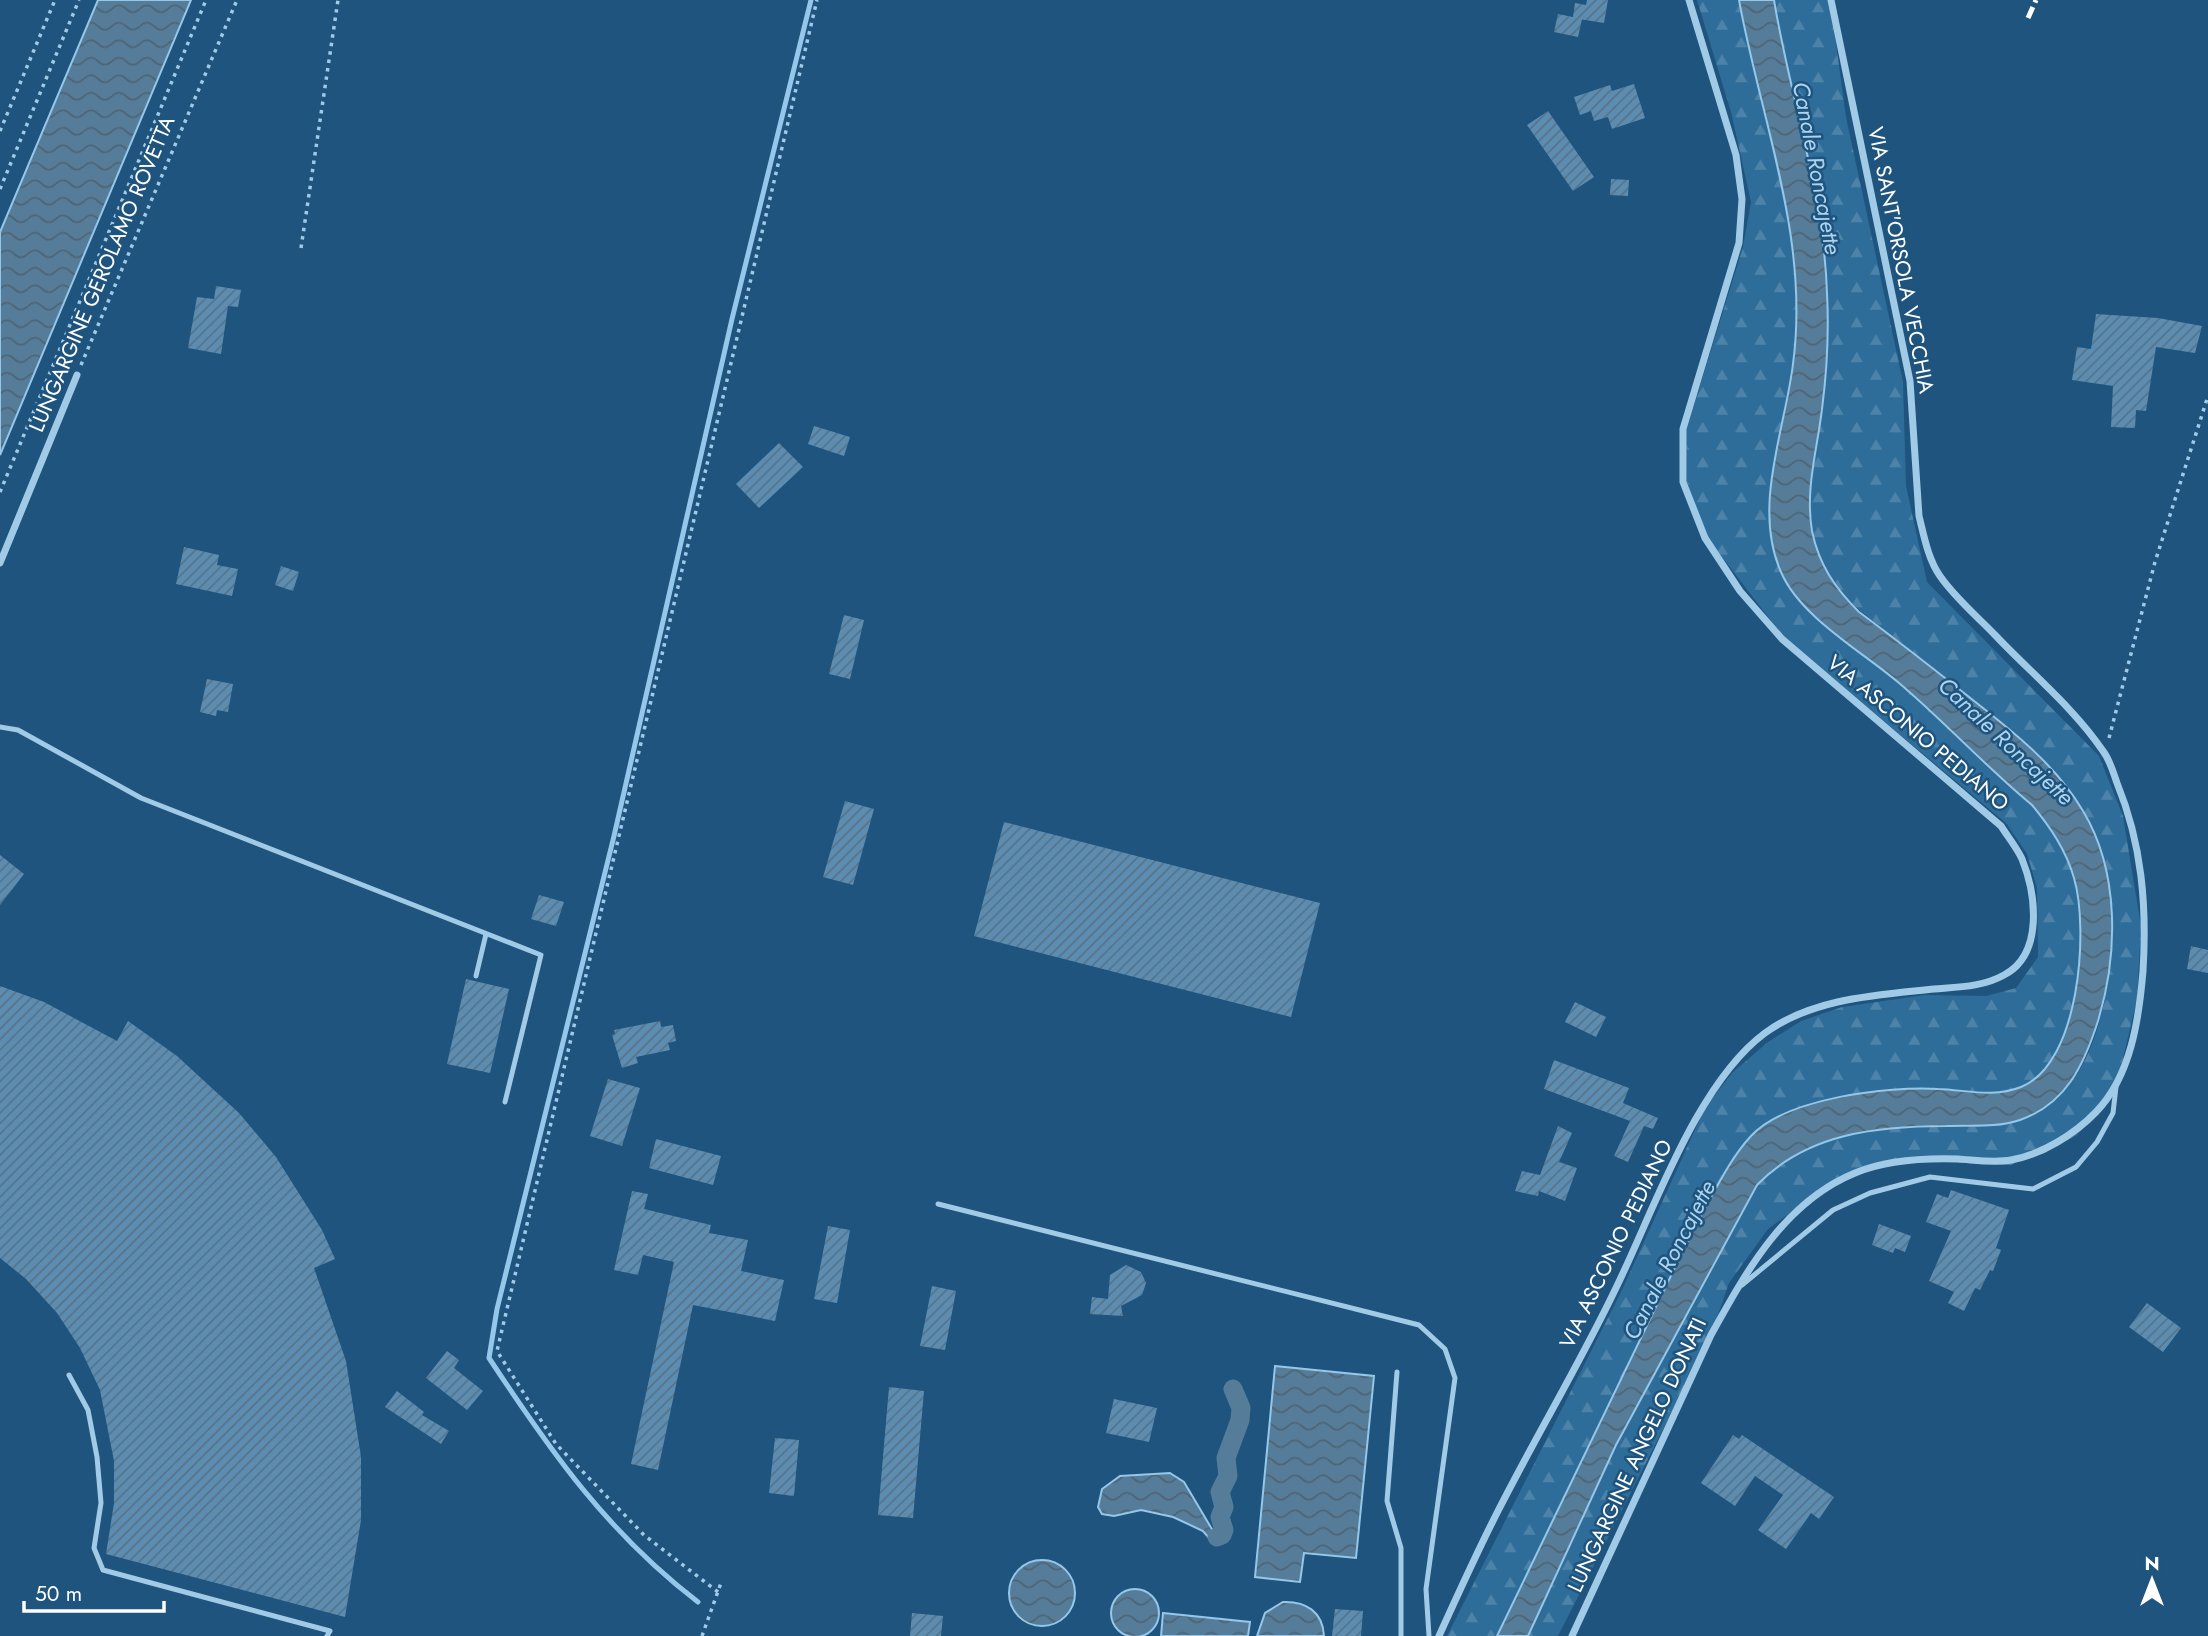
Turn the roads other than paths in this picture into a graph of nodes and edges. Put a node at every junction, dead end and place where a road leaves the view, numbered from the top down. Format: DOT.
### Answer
graph roads {
  1 [pos="1689,0"];
  2 [pos="1831,0"];
  3 [pos="77,376"];
  4 [pos="0,563"];
  5 [pos="0,727"];
  6 [pos="486,934"];
  7 [pos="476,976"];
  8 [pos="2116,1087"];
  9 [pos="505,1102"];
  10 [pos="938,1204"];
  11 [pos="1737,1289"];
  12 [pos="1397,1371"];
  13 [pos="69,1375"];
  14 [pos="327,1636"];
  15 [pos="1401,1636"];
  16 [pos="1429,1636"];
  17 [pos="1439,1636"];
  18 [pos="1572,1636"];
  1 -- 17 [label="street, VIA ASCONIO PEDIANO"];
  2 -- 8 [label="street, VIA SANT'ORSOLA VECCHIA"];
  3 -- 4 [label="street, LUNGARGINE GEROLAMO ROVETTA"];
  5 -- 6 [label="lane"];
  6 -- 7 [label="lane"];
  6 -- 9 [label="lane"];
  8 -- 11 [label="street, VIA SANT'ORSOLA VECCHIA"];
  8 -- 11 [label="lane, VIA SANT'ORSOLA VECCHIA"];
  10 -- 16 [label="lane"];
  11 -- 18 [label="street, LUNGARGINE ANGELO DONATI"];
  12 -- 15 [label="lane"];
  13 -- 14 [label="lane"];
}
